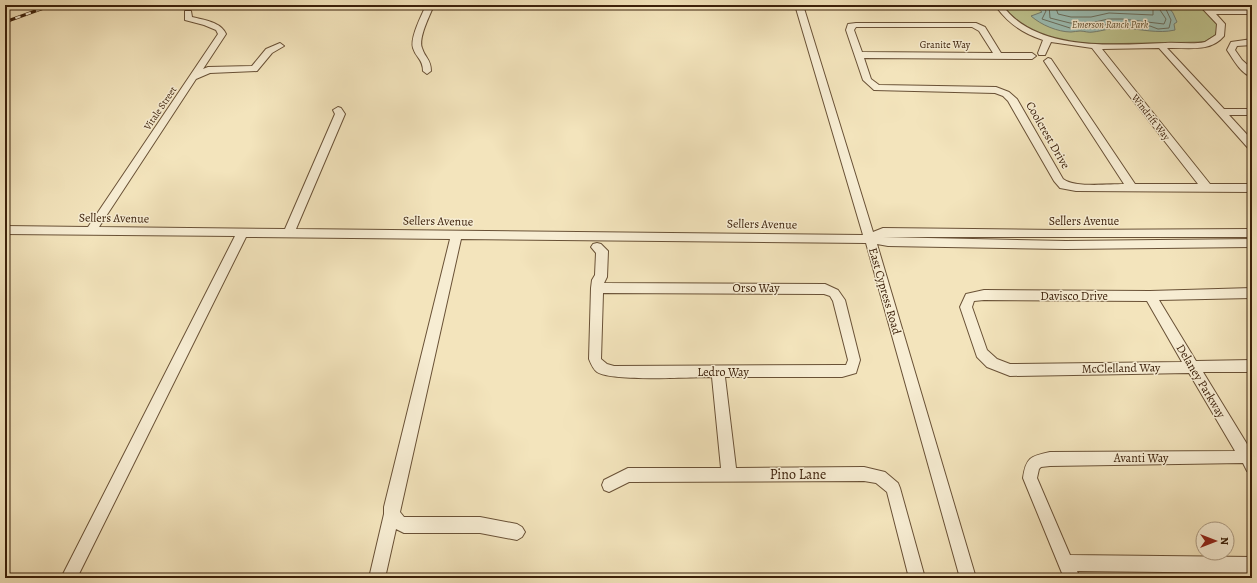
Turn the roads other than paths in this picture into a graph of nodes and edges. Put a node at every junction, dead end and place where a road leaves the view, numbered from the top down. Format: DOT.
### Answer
graph roads {
  1 [pos="430,5"];
  2 [pos="799,5"];
  3 [pos="808,5"];
  4 [pos="1203,5"];
  5 [pos="999,6"];
  6 [pos="1210,11"];
  7 [pos="1252,12"];
  8 [pos="188,13"];
  9 [pos="1048,39"];
  10 [pos="1252,42"];
  11 [pos="280,46"];
  12 [pos="1095,46"];
  13 [pos="1162,46"];
  14 [pos="858,55"];
  15 [pos="998,55"];
  16 [pos="1045,57"];
  17 [pos="426,71"];
  18 [pos="1252,74"];
  19 [pos="194,77"];
  20 [pos="338,110"];
  21 [pos="1222,112"];
  22 [pos="1252,112"];
  23 [pos="1252,146"];
  24 [pos="1132,188"];
  25 [pos="1207,188"];
  26 [pos="1252,188"];
  27 [pos="5,230"];
  28 [pos="91,231"];
  29 [pos="290,232"];
  30 [pos="242,233"];
  31 [pos="1252,233"];
  32 [pos="457,234"];
  33 [pos="870,238"];
  34 [pos="598,241"];
  35 [pos="1252,243"];
  36 [pos="597,284"];
  37 [pos="1252,293"];
  38 [pos="1150,296"];
  39 [pos="992,363"];
  40 [pos="1192,366"];
  41 [pos="1252,366"];
  42 [pos="851,369"];
  43 [pos="718,372"];
  44 [pos="1250,459"];
  45 [pos="729,474"];
  46 [pos="608,485"];
  47 [pos="392,514"];
  48 [pos="517,532"];
  49 [pos="1066,563"];
  50 [pos="1252,565"];
  51 [pos="69,578"];
  52 [pos="377,578"];
  53 [pos="917,578"];
  54 [pos="968,578"];
  55 [pos="1072,578"];
  1 -- 17 [label="street"];
  2 -- 33 [label="street, East Cypress Road"];
  3 -- 5 [label="street"];
  4 -- 6 [label="street"];
  5 -- 9 [label="street"];
  6 -- 7 [label="street"];
  6 -- 13 [label="street"];
  8 -- 19 [label="street, Vitale Street"];
  9 -- 12 [label="street"];
  9 -- 16 [label="street"];
  10 -- 18 [label="street"];
  11 -- 19 [label="street"];
  12 -- 13 [label="street"];
  12 -- 25 [label="street, Windrift Way"];
  13 -- 21 [label="street"];
  14 -- 15 [label="street, Granite Way"];
  14 -- 15 [label="street"];
  14 -- 24 [label="street, Coolcrest Drive"];
  15 -- 16 [label="street, Granite Way"];
  16 -- 24 [label="street"];
  19 -- 28 [label="street, Vitale Street"];
  20 -- 29 [label="street"];
  21 -- 22 [label="street"];
  21 -- 23 [label="street"];
  24 -- 25 [label="street, Coolcrest Drive"];
  25 -- 26 [label="street, Coolcrest Drive"];
  27 -- 28 [label="street, Sellers Avenue"];
  28 -- 30 [label="street, Sellers Avenue"];
  29 -- 30 [label="street, Sellers Avenue"];
  29 -- 32 [label="street, Sellers Avenue"];
  30 -- 51 [label="street"];
  31 -- 33 [label="street, Sellers Avenue"];
  32 -- 34 [label="street, Sellers Avenue"];
  32 -- 47 [label="street"];
  33 -- 34 [label="street, Sellers Avenue"];
  33 -- 35 [label="street, Sellers Avenue"];
  33 -- 54 [label="street, East Cypress Road"];
  34 -- 36 [label="street"];
  36 -- 42 [label="street, Orso Way"];
  36 -- 43 [label="street, Ledro Way"];
  37 -- 38 [label="street, Davisco Drive"];
  38 -- 39 [label="street, Davisco Drive"];
  38 -- 40 [label="street, Delaney Parkway"];
  39 -- 40 [label="street, McClelland Way"];
  40 -- 41 [label="street, McClelland Way"];
  40 -- 44 [label="street, Delaney Parkway"];
  42 -- 43 [label="street, Ledro Way"];
  43 -- 45 [label="street"];
  44 -- 49 [label="street, Avanti Way"];
  45 -- 46 [label="street, Pino Lane"];
  45 -- 53 [label="street, Pino Lane"];
  47 -- 48 [label="street"];
  47 -- 52 [label="street"];
  49 -- 50 [label="street"];
  49 -- 55 [label="street"];
}
